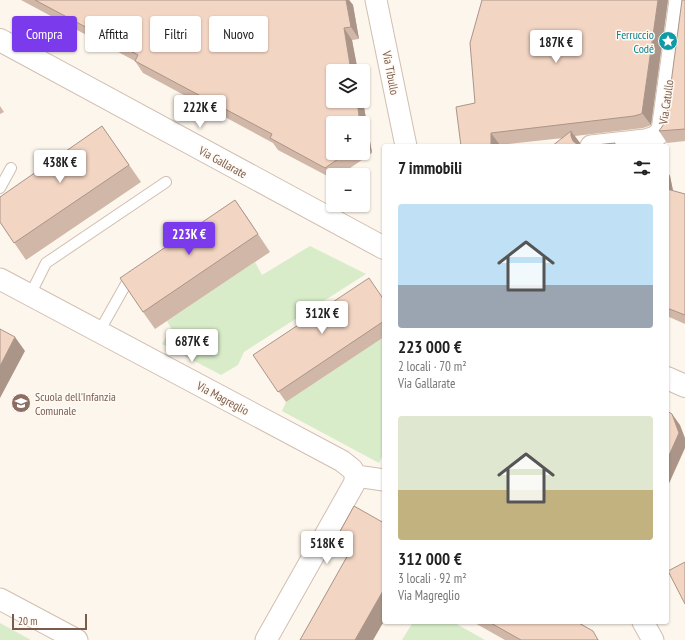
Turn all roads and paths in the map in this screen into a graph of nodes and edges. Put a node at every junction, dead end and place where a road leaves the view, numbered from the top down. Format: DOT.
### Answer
graph roads {
  1 [pos="376,0"];
  2 [pos="680,0"];
  3 [pos="0,40"];
  4 [pos="406,144"];
  5 [pos="609,144"];
  6 [pos="11,168"];
  7 [pos="166,182"];
  8 [pos="0,188"];
  9 [pos="382,247"];
  10 [pos="146,271"];
  11 [pos="0,280"];
  12 [pos="30,295"];
  13 [pos="99,332"];
  14 [pos="669,379"];
  15 [pos="685,386"];
  16 [pos="356,476"];
  17 [pos="382,480"];
  18 [pos="0,599"];
  19 [pos="644,624"];
  20 [pos="77,640"];
  21 [pos="266,640"];
  22 [pos="653,640"];
  1 -- 4 [label="street, Via Tibullo"];
  2 -- 5 [label="street, Via Catullo"];
  3 -- 9 [label="street, Via Gallarate"];
  6 -- 8 [label="lane"];
  7 -- 12 [label="lane"];
  10 -- 13 [label="lane"];
  11 -- 12 [label="street, Via Magreglio"];
  12 -- 13 [label="street, Via Magreglio"];
  13 -- 16 [label="street, Via Magreglio"];
  14 -- 15 [label="street"];
  16 -- 17 [label="street"];
  16 -- 21 [label="street"];
  18 -- 20 [label="street"];
  19 -- 22 [label="street"];
}
